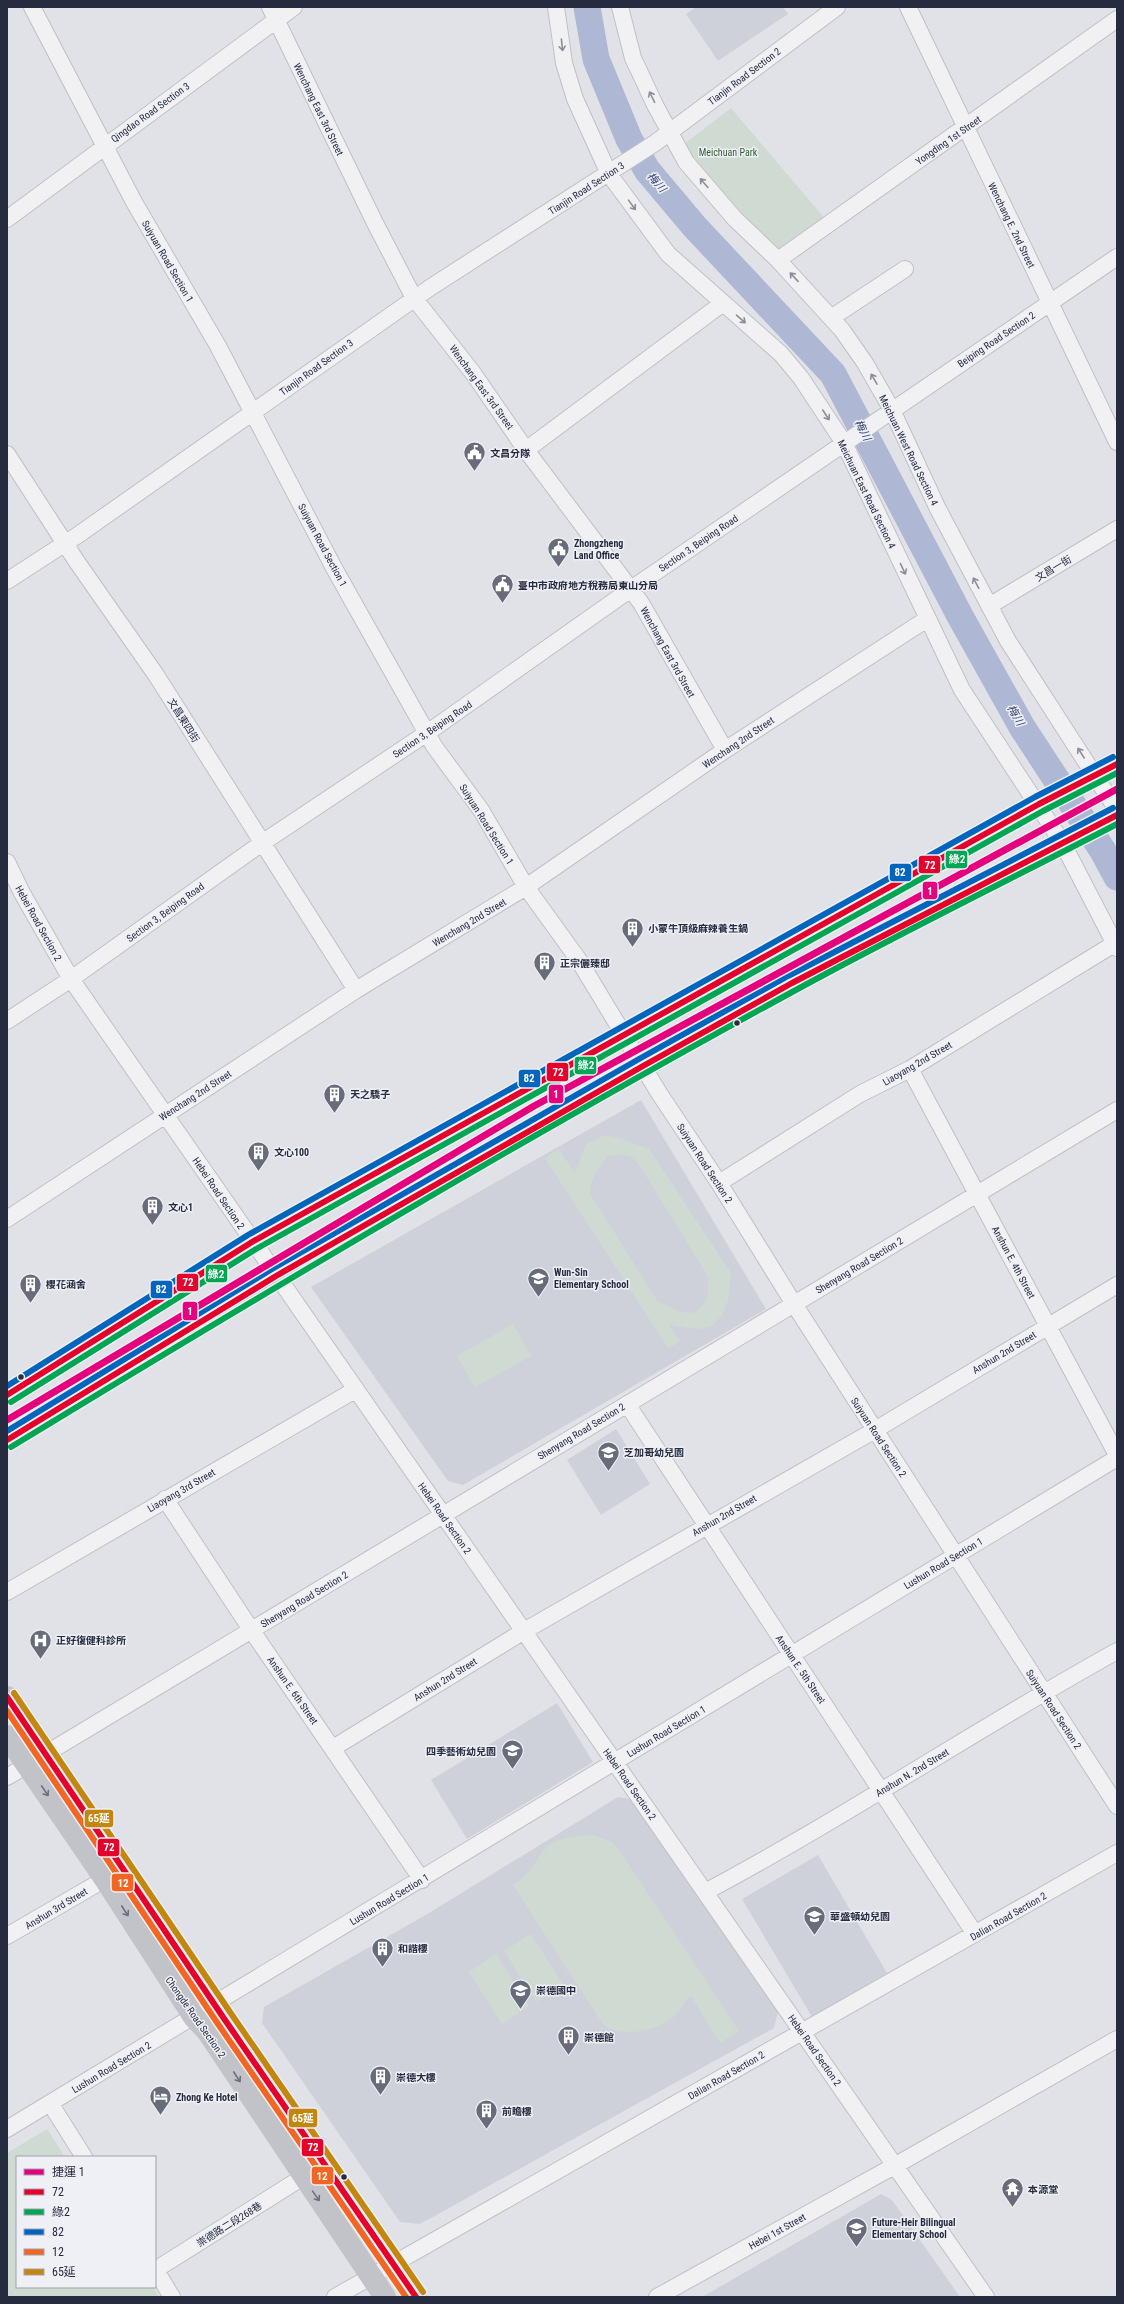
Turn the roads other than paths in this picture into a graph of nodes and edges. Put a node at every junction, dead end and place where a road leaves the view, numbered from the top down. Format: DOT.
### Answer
graph roads {
  1 [pos="32,7"];
  2 [pos="294,7"];
  3 [pos="556,7"];
  4 [pos="620,7"];
  5 [pos="837,7"];
  6 [pos="908,7"];
  7 [pos="272,14"];
  8 [pos="1117,19"];
  9 [pos="965,128"];
  10 [pos="670,132"];
  11 [pos="652,145"];
  12 [pos="104,146"];
  13 [pos="609,174"];
  14 [pos="7,219"];
  15 [pos="1117,257"];
  16 [pos="778,260"];
  17 [pos="905,269"];
  18 [pos="414,298"];
  19 [pos="723,303"];
  20 [pos="1050,303"];
  21 [pos="832,318"];
  22 [pos="892,410"];
  23 [pos="253,412"];
  24 [pos="875,422"];
  25 [pos="850,439"];
  26 [pos="1117,442"];
  27 [pos="526,450"];
  28 [pos="7,454"];
  29 [pos="1117,529"];
  30 [pos="64,543"];
  31 [pos="7,580"];
  32 [pos="631,589"];
  33 [pos="989,606"];
  34 [pos="927,619"];
  35 [pos="427,733"];
  36 [pos="725,750"];
  37 [pos="1117,764"];
  38 [pos="1095,775"];
  39 [pos="1039,804"];
  40 [pos="1117,810"];
  41 [pos="1117,815"];
  42 [pos="262,842"];
  43 [pos="1062,842"];
  44 [pos="7,862"];
  45 [pos="526,887"];
  46 [pos="1116,946"];
  47 [pos="71,980"];
  48 [pos="356,990"];
  49 [pos="7,1021"];
  50 [pos="624,1035"];
  51 [pos="643,1066"];
  52 [pos="910,1069"];
  53 [pos="1117,1110"];
  54 [pos="164,1114"];
  55 [pos="719,1182"];
  56 [pos="978,1193"];
  57 [pos="7,1219"];
  58 [pos="252,1242"];
  59 [pos="276,1276"];
  60 [pos="1117,1285"];
  61 [pos="794,1304"];
  62 [pos="1048,1326"];
  63 [pos="355,1390"];
  64 [pos="7,1395"];
  65 [pos="627,1404"];
  66 [pos="875,1430"];
  67 [pos="7,1440"];
  68 [pos="1117,1454"];
  69 [pos="1117,1458"];
  70 [pos="165,1499"];
  71 [pos="442,1514"];
  72 [pos="706,1526"];
  73 [pos="956,1555"];
  74 [pos="7,1592"];
  75 [pos="252,1631"];
  76 [pos="524,1631"];
  77 [pos="1117,1651"];
  78 [pos="791,1654"];
  79 [pos="1043,1692"];
  80 [pos="7,1697"];
  81 [pos="7,1736"];
  82 [pos="333,1748"];
  83 [pos="47,1754"];
  84 [pos="615,1761"];
  85 [pos="28,1765"];
  86 [pos="7,1777"];
  87 [pos="882,1791"];
  88 [pos="1117,1806"];
  89 [pos="1117,1853"];
  90 [pos="105,1879"];
  91 [pos="422,1880"];
  92 [pos="705,1892"];
  93 [pos="975,1934"];
  94 [pos="7,1936"];
  95 [pos="214,2004"];
  96 [pos="194,2017"];
  97 [pos="803,2032"];
  98 [pos="1117,2039"];
  99 [pos="50,2103"];
  100 [pos="7,2129"];
  101 [pos="83,2156"];
  102 [pos="896,2165"];
  103 [pos="303,2178"];
  104 [pos="393,2264"];
  105 [pos="156,2269"];
  106 [pos="156,2272"];
  107 [pos="371,2276"];
  108 [pos="172,2297"];
  109 [pos="335,2297"];
  110 [pos="385,2297"];
  111 [pos="416,2297"];
  112 [pos="657,2297"];
  113 [pos="986,2297"];
  1 -- 12 [label="street, Suiyuan Road Section 1"];
  2 -- 7 [label="street, Qingdao Road Section 3"];
  3 -- 13 [label="street, Meichuan East Road Section 4, one-way"];
  10 -- 4 [label="street, Meichuan West Road Section 4, one-way"];
  5 -- 10 [label="street, Tianjin Road Section 2"];
  6 -- 9 [label="street, Wenchang E. 2nd Street"];
  7 -- 12 [label="street, Qingdao Road Section 3"];
  7 -- 18 [label="street, Wenchang East 3rd Street"];
  8 -- 9 [label="street, Yongding 1st Street"];
  9 -- 16 [label="street, Yongding 1st Street"];
  9 -- 20 [label="street, Wenchang E. 2nd Street"];
  10 -- 11 [label="street, Tianjin Road Section 2"];
  16 -- 10 [label="street, Meichuan West Road Section 4, one-way"];
  11 -- 13 [label="street, Tianjin Road Section 3"];
  12 -- 14 [label="street, Qingdao Road Section 3"];
  12 -- 23 [label="street, Suiyuan Road Section 1"];
  13 -- 18 [label="street, Tianjin Road Section 3"];
  13 -- 19 [label="street, Meichuan East Road Section 4, one-way"];
  15 -- 20 [label="street, Beiping Road Section 2"];
  21 -- 16 [label="street, Meichuan West Road Section 4, one-way"];
  17 -- 21 [label="street"];
  18 -- 23 [label="street, Tianjin Road Section 3"];
  18 -- 27 [label="street, Wenchang East 3rd Street"];
  19 -- 25 [label="street, Meichuan East Road Section 4, one-way"];
  19 -- 27 [label="street"];
  20 -- 22 [label="street, Beiping Road Section 2"];
  20 -- 26 [label="street, Wenchang E. 2nd Street"];
  22 -- 21 [label="street, Meichuan West Road Section 4, one-way"];
  22 -- 24 [label="street, Beiping Road Section 2"];
  33 -- 22 [label="street, Meichuan West Road Section 4, one-way"];
  23 -- 30 [label="street, Tianjin Road Section 3"];
  23 -- 35 [label="street, Suiyuan Road Section 1"];
  24 -- 25 [label="street, Section 3, Beiping Road"];
  25 -- 32 [label="street, Section 3, Beiping Road"];
  25 -- 34 [label="street, Meichuan East Road Section 4, one-way"];
  27 -- 32 [label="street, Wenchang East 3rd Street"];
  28 -- 30 [label="street, 文昌東四街"];
  29 -- 33 [label="street, 文昌一街"];
  30 -- 31 [label="street, Tianjin Road Section 3"];
  30 -- 42 [label="street, 文昌東四街"];
  32 -- 35 [label="street, Section 3, Beiping Road"];
  32 -- 36 [label="street, Wenchang East 3rd Street"];
  38 -- 33 [label="street, Meichuan West Road Section 4, one-way"];
  34 -- 36 [label="street, Wenchang 2nd Street"];
  34 -- 39 [label="street, Meichuan East Road Section 4"];
  35 -- 42 [label="street, Section 3, Beiping Road"];
  35 -- 45 [label="street, Suiyuan Road Section 1"];
  36 -- 45 [label="street, Wenchang 2nd Street"];
  37 -- 38 [label="main road"];
  38 -- 39 [label="main road"];
  38 -- 40 [label="street, Meichuan West Road Section 4"];
  39 -- 43 [label="street, Meichuan East Road Section 4"];
  39 -- 50 [label="main road"];
  41 -- 43 [label="main road"];
  42 -- 47 [label="street, Section 3, Beiping Road"];
  42 -- 48 [label="street, 文昌東四街"];
  43 -- 46 [label="street, Meichuan East Road Section 4"];
  43 -- 51 [label="main road"];
  44 -- 47 [label="street, Hebei Road Section 2"];
  45 -- 48 [label="street, Wenchang 2nd Street"];
  45 -- 50 [label="street, Suiyuan Road Section 1"];
  46 -- 52 [label="street, Liaoyang 2nd Street"];
  47 -- 49 [label="street, Section 3, Beiping Road"];
  47 -- 54 [label="street, Hebei Road Section 2"];
  48 -- 54 [label="street, Wenchang 2nd Street"];
  50 -- 51 [label="street, Suiyuan Road Section 1"];
  50 -- 58 [label="main road"];
  51 -- 55 [label="street, Suiyuan Road Section 2"];
  51 -- 59 [label="main road"];
  52 -- 55 [label="street, Liaoyang 2nd Street"];
  52 -- 56 [label="street, Anshun E. 4th Street"];
  53 -- 56 [label="street, Shenyang Road Section 2"];
  54 -- 57 [label="street, Wenchang 2nd Street"];
  54 -- 58 [label="street, Hebei Road Section 2"];
  55 -- 61 [label="street, Suiyuan Road Section 2"];
  56 -- 61 [label="street, Shenyang Road Section 2"];
  56 -- 62 [label="street, Anshun E. 4th Street"];
  58 -- 59 [label="street, Hebei Road Section 2"];
  58 -- 64 [label="main road"];
  59 -- 63 [label="street, Hebei Road Section 2"];
  59 -- 67 [label="main road"];
  60 -- 62 [label="street, Anshun 2nd Street"];
  61 -- 65 [label="street, Shenyang Road Section 2"];
  61 -- 66 [label="street, Suiyuan Road Section 2"];
  62 -- 66 [label="street, Anshun 2nd Street"];
  62 -- 68 [label="street, Anshun E. 4th Street"];
  63 -- 70 [label="street, Liaoyang 3rd Street"];
  63 -- 71 [label="street, Hebei Road Section 2"];
  65 -- 71 [label="street, Shenyang Road Section 2"];
  65 -- 72 [label="street, Anshun E. 5th Street"];
  66 -- 72 [label="street, Anshun 2nd Street"];
  66 -- 73 [label="street, Suiyuan Road Section 2"];
  69 -- 73 [label="street, Lushun Road Section 1"];
  70 -- 74 [label="street, Liaoyang 3rd Street"];
  70 -- 75 [label="street, Anshun E. 6th Street"];
  71 -- 75 [label="street, Shenyang Road Section 2"];
  71 -- 76 [label="street, Hebei Road Section 2"];
  72 -- 76 [label="street, Anshun 2nd Street"];
  72 -- 78 [label="street, Anshun E. 5th Street"];
  73 -- 78 [label="street, Lushun Road Section 1"];
  73 -- 79 [label="street, Suiyuan Road Section 2"];
  75 -- 82 [label="street, Anshun E. 6th Street"];
  75 -- 83 [label="street, Shenyang Road Section 2"];
  76 -- 82 [label="street, Anshun 2nd Street"];
  76 -- 84 [label="street, Hebei Road Section 2"];
  77 -- 79 [label="street, Anshun N. 2nd Street"];
  78 -- 84 [label="street, Lushun Road Section 1"];
  78 -- 87 [label="street, Anshun E. 5th Street"];
  79 -- 87 [label="street, Anshun N. 2nd Street"];
  79 -- 88 [label="street, Suiyuan Road Section 2"];
  80 -- 83 [label="main road"];
  81 -- 85 [label="main road, Chongde Road Section 2"];
  82 -- 91 [label="street, Anshun E. 6th Street"];
  83 -- 85 [label="street, Shenyang Road Section 2"];
  83 -- 95 [label="main road"];
  84 -- 91 [label="street, Lushun Road Section 1"];
  84 -- 92 [label="street, Hebei Road Section 2"];
  85 -- 86 [label="street, Shenyang Road Section 2"];
  85 -- 90 [label="main road, Chongde Road Section 2, one-way"];
  87 -- 92 [label="street, Anshun N. 2nd Street"];
  87 -- 93 [label="street, Anshun E. 5th Street"];
  89 -- 93 [label="street, Dalian Road Section 2"];
  90 -- 94 [label="street, Anshun 3rd Street"];
  90 -- 96 [label="main road, Chongde Road Section 2, one-way"];
  91 -- 95 [label="street, Lushun Road Section 1"];
  92 -- 97 [label="street, Hebei Road Section 2"];
  93 -- 97 [label="street, Dalian Road Section 2"];
  95 -- 96 [label="street, Lushun Road Section 2"];
  95 -- 104 [label="main road"];
  96 -- 99 [label="street, Lushun Road Section 2"];
  96 -- 103 [label="main road, Chongde Road Section 2, one-way"];
  97 -- 102 [label="street, Hebei Road Section 2"];
  97 -- 104 [label="street, Dalian Road Section 2"];
  98 -- 102 [label="street, Hebei 1st Street"];
  99 -- 100 [label="street, Lushun Road Section 2"];
  99 -- 101 [label="street"];
  102 -- 112 [label="street, Hebei 1st Street"];
  102 -- 113 [label="street, Hebei Road Section 2"];
  103 -- 105 [label="street, 崇德路二段268巷"];
  103 -- 107 [label="main road, Chongde Road Section 2, one-way"];
  104 -- 107 [label="street, Dalian Road Section 2"];
  104 -- 111 [label="main road"];
  106 -- 108 [label="street"];
  107 -- 109 [label="street, Dalian Road Section 2"];
  107 -- 110 [label="main road, Chongde Road Section 2"];
}
